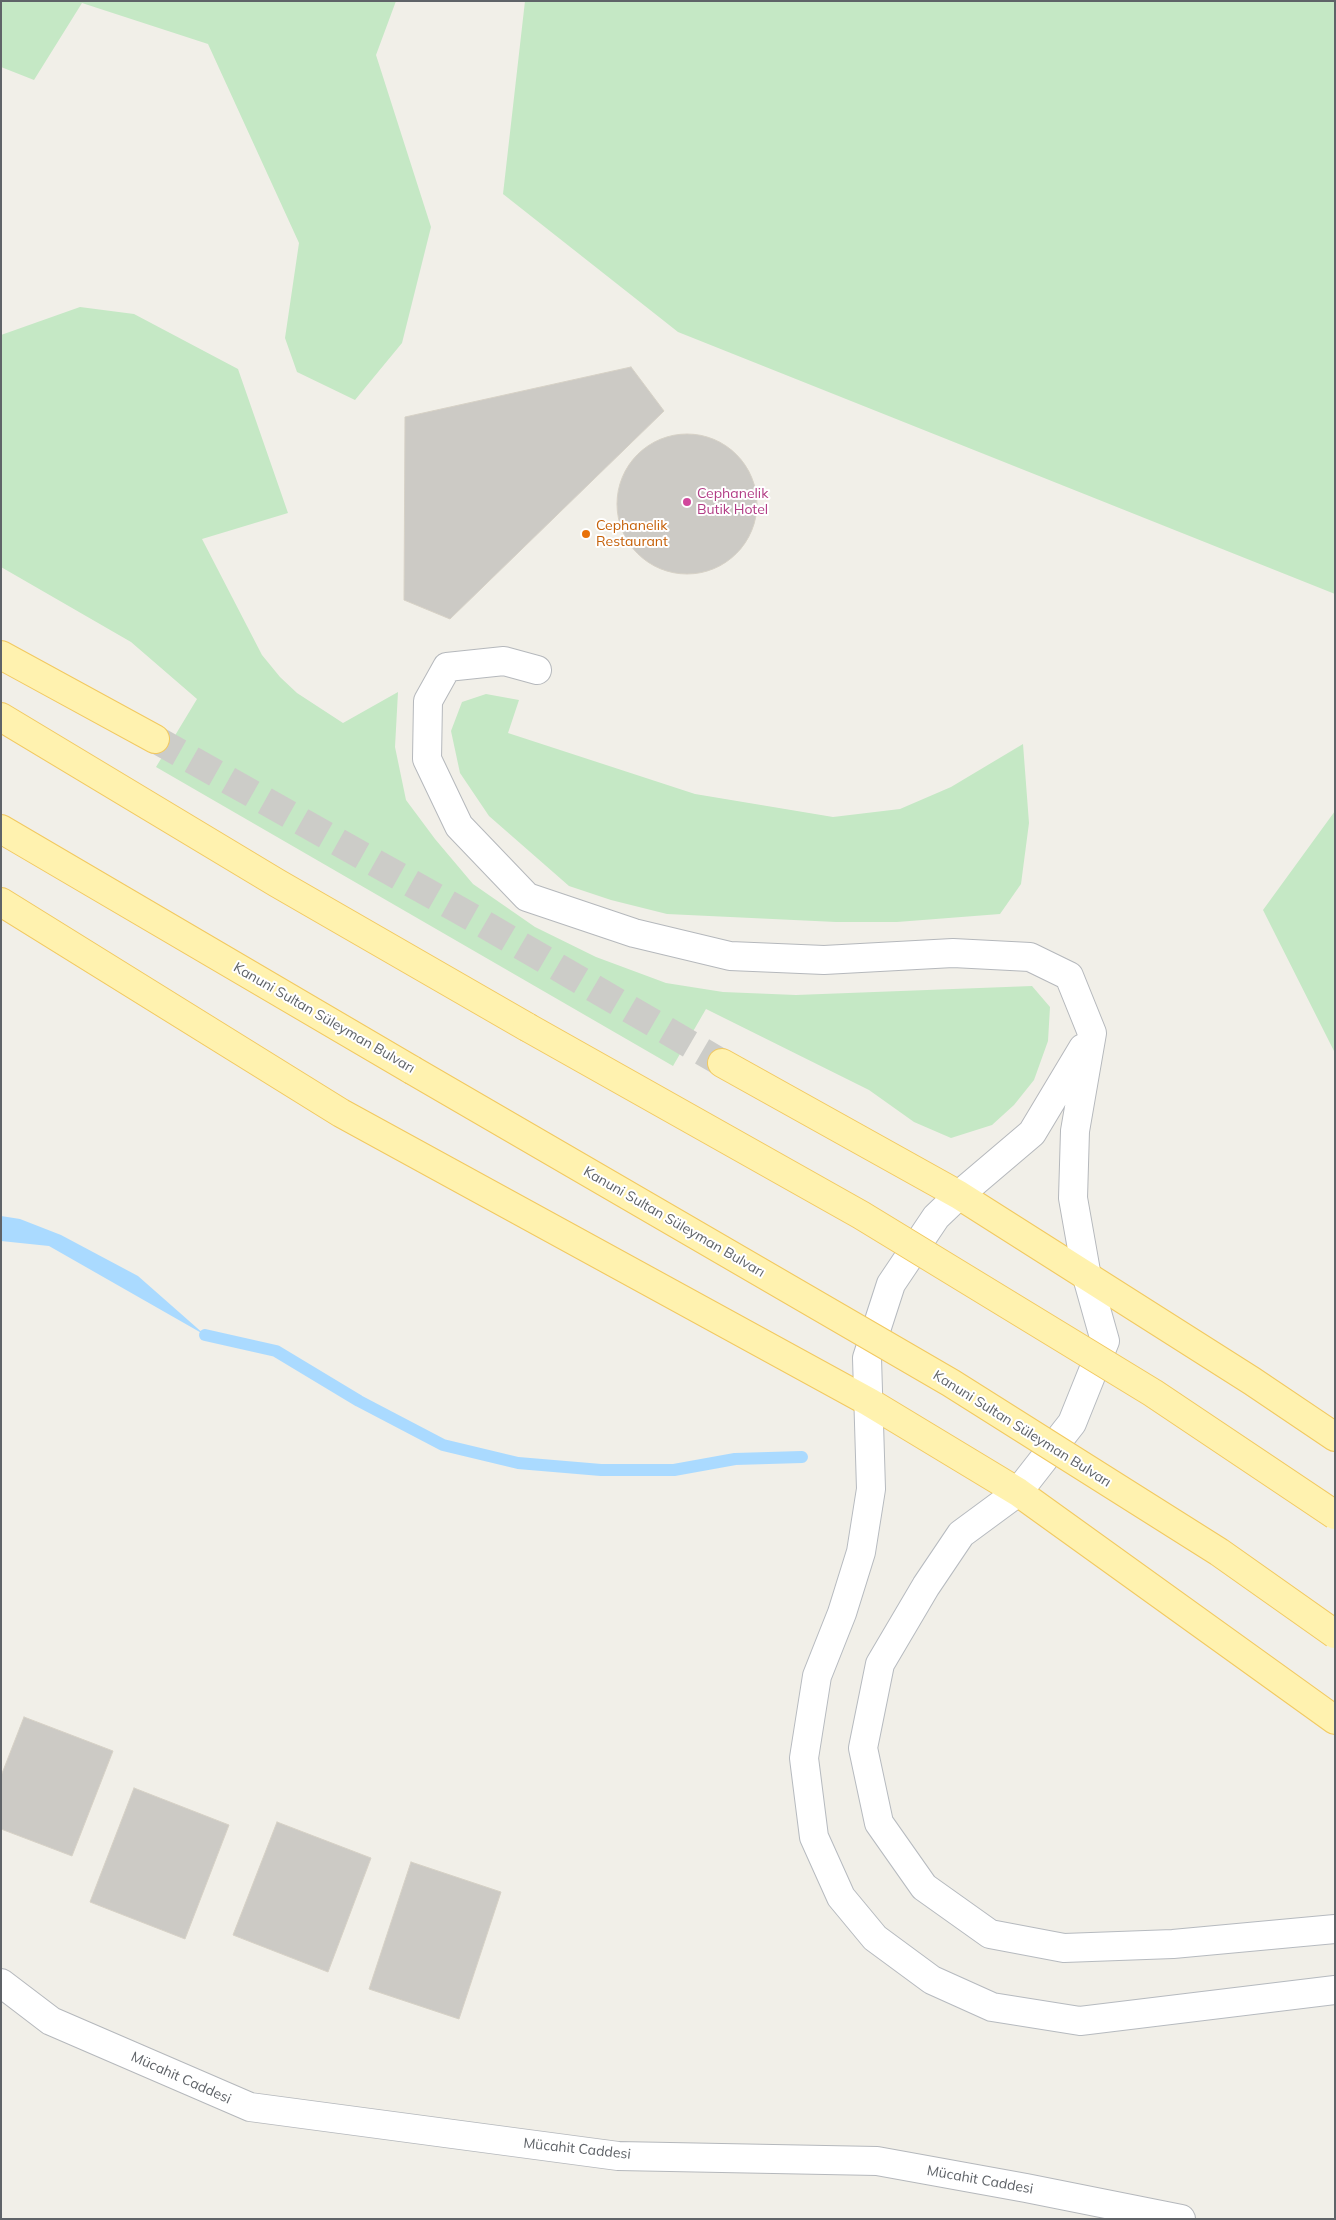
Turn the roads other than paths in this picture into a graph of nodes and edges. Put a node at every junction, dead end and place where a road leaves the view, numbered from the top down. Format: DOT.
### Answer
graph roads {
  1 [pos="1,655"];
  2 [pos="537,670"];
  3 [pos="1,717"];
  4 [pos="155,739"];
  5 [pos="1,829"];
  6 [pos="1,902"];
  7 [pos="1092,1033"];
  8 [pos="722,1063"];
  9 [pos="959,1196"];
  10 [pos="1086,1277"];
  11 [pos="869,1402"];
  12 [pos="1335,1437"];
  13 [pos="1018,1492"];
  14 [pos="1335,1515"];
  15 [pos="1335,1634"];
  16 [pos="1335,1720"];
  17 [pos="1335,1929"];
  18 [pos="1,1983"];
  19 [pos="1335,1990"];
  20 [pos="1181,2219"];
  1 -- 4 [label="main road"];
  2 -- 7 [label="street"];
  3 -- 14 [label="main road, bridge"];
  5 -- 15 [label="main road, Kanuni Sultan Süleyman Bulvarı, bridge"];
  6 -- 11 [label="main road"];
  7 -- 9 [label="street"];
  7 -- 10 [label="street"];
  8 -- 9 [label="main road"];
  9 -- 10 [label="main road"];
  9 -- 11 [label="street"];
  10 -- 12 [label="main road"];
  10 -- 13 [label="street"];
  11 -- 13 [label="main road"];
  11 -- 19 [label="street"];
  13 -- 16 [label="main road"];
  13 -- 17 [label="street"];
  18 -- 20 [label="street, Mücahit Caddesi"];
}
